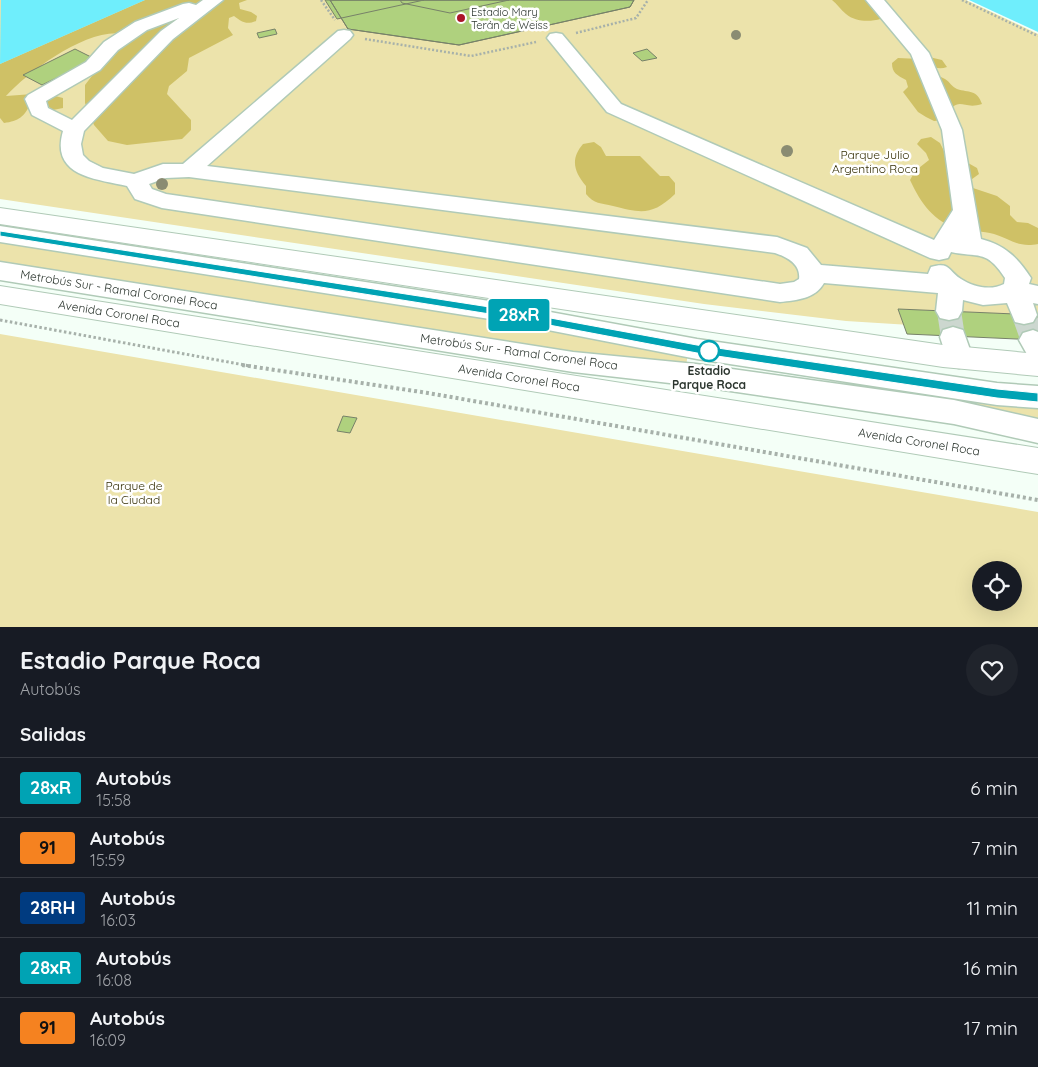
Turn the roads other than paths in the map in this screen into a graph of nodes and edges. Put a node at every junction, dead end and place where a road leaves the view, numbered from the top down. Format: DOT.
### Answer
graph roads {
  1 [pos="214,0"];
  2 [pos="875,0"];
  3 [pos="344,35"];
  4 [pos="556,38"];
  5 [pos="74,129"];
  6 [pos="188,170"];
  7 [pos="136,181"];
  8 [pos="0,216"];
  9 [pos="973,232"];
  10 [pos="0,234"];
  11 [pos="939,252"];
  12 [pos="0,271"];
  13 [pos="812,273"];
  14 [pos="951,285"];
  15 [pos="0,295"];
  16 [pos="1026,300"];
  17 [pos="954,335"];
  18 [pos="1036,351"];
  19 [pos="1038,397"];
  20 [pos="1038,430"];
  21 [pos="1038,462"];
  1 -- 5 [label="lane"];
  1 -- 5 [label="lane"];
  2 -- 9 [label="lane"];
  3 -- 6 [label="lane"];
  4 -- 11 [label="lane"];
  5 -- 7 [label="lane"];
  6 -- 7 [label="lane"];
  6 -- 13 [label="lane"];
  7 -- 13 [label="lane"];
  8 -- 17 [label="main road"];
  9 -- 11 [label="lane"];
  9 -- 11 [label="lane"];
  9 -- 16 [label="lane"];
  10 -- 19 [label="lane"];
  11 -- 14 [label="lane"];
  12 -- 20 [label="lane, Metrobús Sur - Ramal Coronel Roca"];
  13 -- 14 [label="lane"];
  14 -- 16 [label="lane"];
  14 -- 17 [label="lane"];
  15 -- 21 [label="main road, Avenida Coronel Roca"];
  17 -- 18 [label="main road"];
}
